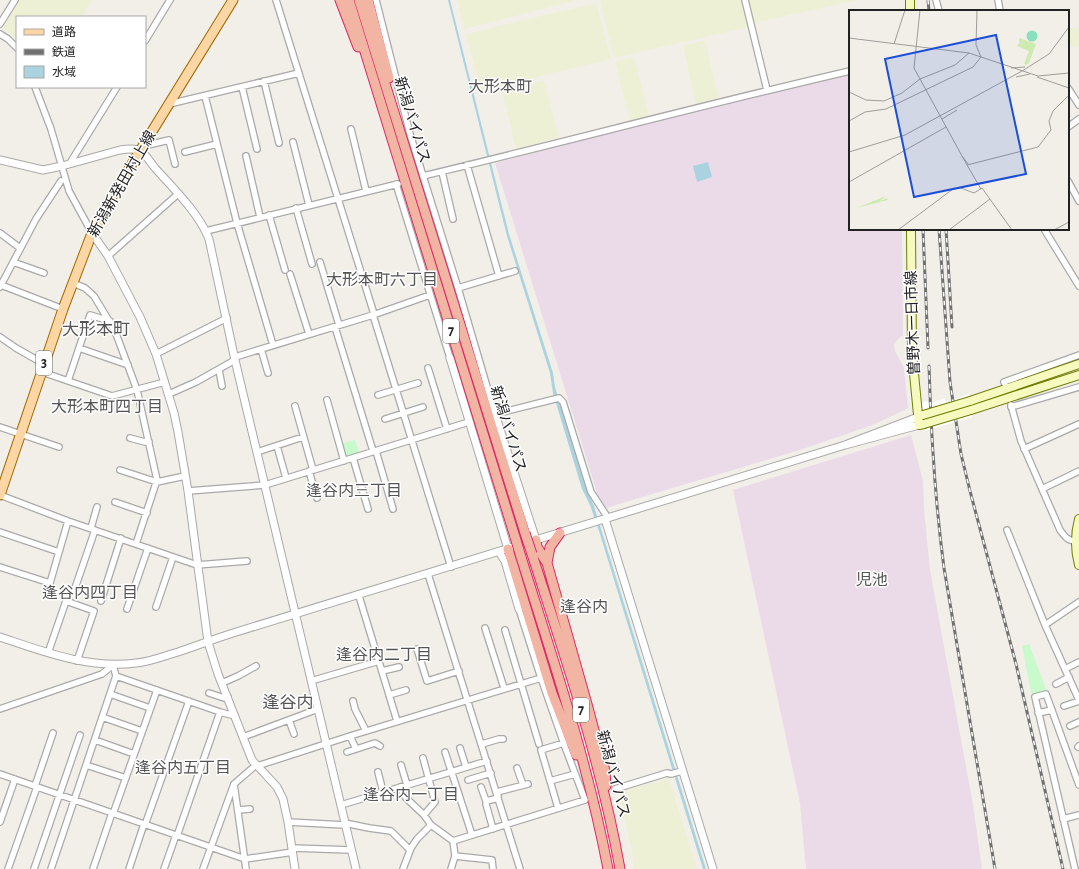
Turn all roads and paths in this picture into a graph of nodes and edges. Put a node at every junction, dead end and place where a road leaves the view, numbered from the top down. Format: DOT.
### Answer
graph roads {
  1 [pos="15,0"];
  2 [pos="170,0"];
  3 [pos="233,0"];
  4 [pos="276,0"];
  5 [pos="340,0"];
  6 [pos="349,0"];
  7 [pos="359,0"];
  8 [pos="368,0"];
  9 [pos="376,0"];
  10 [pos="745,0"];
  11 [pos="936,0"];
  12 [pos="998,0"];
  13 [pos="940,10"];
  14 [pos="1000,10"];
  15 [pos="0,24"];
  16 [pos="0,34"];
  17 [pos="146,39"];
  18 [pos="16,47"];
  19 [pos="849,71"];
  20 [pos="299,72"];
  21 [pos="264,81"];
  22 [pos="242,87"];
  23 [pos="35,88"];
  24 [pos="116,88"];
  25 [pos="767,90"];
  26 [pos="1069,90"];
  27 [pos="205,96"];
  28 [pos="169,104"];
  29 [pos="1079,105"];
  30 [pos="1079,119"];
  31 [pos="387,125"];
  32 [pos="1069,126"];
  33 [pos="400,128"];
  34 [pos="351,129"];
  35 [pos="294,142"];
  36 [pos="280,143"];
  37 [pos="217,144"];
  38 [pos="143,148"];
  39 [pos="257,149"];
  40 [pos="185,152"];
  41 [pos="246,156"];
  42 [pos="0,160"];
  43 [pos="70,163"];
  44 [pos="174,164"];
  45 [pos="62,166"];
  46 [pos="467,166"];
  47 [pos="442,172"];
  48 [pos="423,176"];
  49 [pos="62,181"];
  50 [pos="366,191"];
  51 [pos="1070,192"];
  52 [pos="178,194"];
  53 [pos="338,198"];
  54 [pos="1079,201"];
  55 [pos="309,205"];
  56 [pos="296,208"];
  57 [pos="269,215"];
  58 [pos="260,218"];
  59 [pos="453,219"];
  60 [pos="237,223"];
  61 [pos="911,230"];
  62 [pos="1045,230"];
  63 [pos="206,231"];
  64 [pos="0,233"];
  65 [pos="92,233"];
  66 [pos="20,248"];
  67 [pos="108,256"];
  68 [pos="13,262"];
  69 [pos="320,262"];
  70 [pos="312,264"];
  71 [pos="285,270"];
  72 [pos="515,271"];
  73 [pos="44,273"];
  74 [pos="290,274"];
  75 [pos="499,276"];
  76 [pos="73,283"];
  77 [pos="1079,284"];
  78 [pos="1,286"];
  79 [pos="458,288"];
  80 [pos="430,296"];
  81 [pos="63,309"];
  82 [pos="373,315"];
  83 [pos="227,318"];
  84 [pos="110,321"];
  85 [pos="337,326"];
  86 [pos="309,334"];
  87 [pos="0,337"];
  88 [pos="273,345"];
  89 [pos="79,348"];
  90 [pos="261,349"];
  91 [pos="156,354"];
  92 [pos="1079,355"];
  93 [pos="450,358"];
  94 [pos="235,359"];
  95 [pos="1079,364"];
  96 [pos="128,365"];
  97 [pos="43,368"];
  98 [pos="428,368"];
  99 [pos="219,370"];
  100 [pos="268,373"];
  101 [pos="1079,375"];
  102 [pos="68,381"];
  103 [pos="165,382"];
  104 [pos="418,383"];
  105 [pos="1005,384"];
  106 [pos="222,386"];
  107 [pos="1079,387"];
  108 [pos="396,389"];
  109 [pos="137,390"];
  110 [pos="169,394"];
  111 [pos="378,395"];
  112 [pos="326,400"];
  113 [pos="295,406"];
  114 [pos="423,407"];
  115 [pos="403,414"];
  116 [pos="495,414"];
  117 [pos="385,419"];
  118 [pos="921,420"];
  119 [pos="469,422"];
  120 [pos="1079,424"];
  121 [pos="0,427"];
  122 [pos="447,429"];
  123 [pos="20,434"];
  124 [pos="303,437"];
  125 [pos="130,438"];
  126 [pos="411,440"];
  127 [pos="149,442"];
  128 [pos="278,446"];
  129 [pos="59,448"];
  130 [pos="1024,450"];
  131 [pos="375,451"];
  132 [pos="257,452"];
  133 [pos="353,458"];
  134 [pos="344,461"];
  135 [pos="120,470"];
  136 [pos="311,471"];
  137 [pos="1079,471"];
  138 [pos="185,476"];
  139 [pos="286,478"];
  140 [pos="157,482"];
  141 [pos="265,485"];
  142 [pos="1042,489"];
  143 [pos="188,491"];
  144 [pos="0,495"];
  145 [pos="317,498"];
  146 [pos="115,502"];
  147 [pos="97,508"];
  148 [pos="368,509"];
  149 [pos="393,509"];
  150 [pos="147,512"];
  151 [pos="607,518"];
  152 [pos="1079,520"];
  153 [pos="68,521"];
  154 [pos="93,529"];
  155 [pos="1007,530"];
  156 [pos="0,532"];
  157 [pos="560,533"];
  158 [pos="121,538"];
  159 [pos="536,540"];
  160 [pos="1076,541"];
  161 [pos="136,544"];
  162 [pos="148,548"];
  163 [pos="503,551"];
  164 [pos="59,552"];
  165 [pos="173,557"];
  166 [pos="247,561"];
  167 [pos="547,563"];
  168 [pos="1079,564"];
  169 [pos="197,565"];
  170 [pos="0,567"];
  171 [pos="451,567"];
  172 [pos="428,574"];
  173 [pos="74,591"];
  174 [pos="359,596"];
  175 [pos="101,601"];
  176 [pos="1079,602"];
  177 [pos="156,607"];
  178 [pos="128,609"];
  179 [pos="519,609"];
  180 [pos="296,615"];
  181 [pos="1045,625"];
  182 [pos="485,628"];
  183 [pos="505,630"];
  184 [pos="0,637"];
  185 [pos="208,642"];
  186 [pos="417,649"];
  187 [pos="48,653"];
  188 [pos="78,661"];
  189 [pos="379,661"];
  190 [pos="1079,662"];
  191 [pos="113,665"];
  192 [pos="256,666"];
  193 [pos="399,667"];
  194 [pos="1065,669"];
  195 [pos="382,671"];
  196 [pos="459,671"];
  197 [pos="116,676"];
  198 [pos="1069,677"];
  199 [pos="542,678"];
  200 [pos="312,681"];
  201 [pos="222,683"];
  202 [pos="521,684"];
  203 [pos="1056,684"];
  204 [pos="504,688"];
  205 [pos="157,690"];
  206 [pos="406,690"];
  207 [pos="208,693"];
  208 [pos="110,694"];
  209 [pos="389,695"];
  210 [pos="228,697"];
  211 [pos="468,699"];
  212 [pos="1079,700"];
  213 [pos="189,701"];
  214 [pos="353,701"];
  215 [pos="0,704"];
  216 [pos="6,706"];
  217 [pos="1064,706"];
  218 [pos="150,708"];
  219 [pos="0,709"];
  220 [pos="318,709"];
  221 [pos="1052,710"];
  222 [pos="220,712"];
  223 [pos="1038,713"];
  224 [pos="235,716"];
  225 [pos="102,717"];
  226 [pos="289,720"];
  227 [pos="398,721"];
  228 [pos="1079,722"];
  229 [pos="1070,726"];
  230 [pos="142,731"];
  231 [pos="366,731"];
  232 [pos="53,734"];
  233 [pos="294,734"];
  234 [pos="80,735"];
  235 [pos="350,736"];
  236 [pos="243,737"];
  237 [pos="503,739"];
  238 [pos="95,740"];
  239 [pos="326,744"];
  240 [pos="482,744"];
  241 [pos="540,744"];
  242 [pos="564,744"];
  243 [pos="380,746"];
  244 [pos="460,748"];
  245 [pos="356,749"];
  246 [pos="347,752"];
  247 [pos="445,752"];
  248 [pos="134,754"];
  249 [pos="423,758"];
  250 [pos="487,761"];
  251 [pos="86,765"];
  252 [pos="401,765"];
  253 [pos="256,766"];
  254 [pos="466,767"];
  255 [pos="517,768"];
  256 [pos="1076,769"];
  257 [pos="682,771"];
  258 [pos="378,772"];
  259 [pos="451,772"];
  260 [pos="491,773"];
  261 [pos="0,774"];
  262 [pos="575,774"];
  263 [pos="126,778"];
  264 [pos="15,779"];
  265 [pos="429,779"];
  266 [pos="468,780"];
  267 [pos="550,781"];
  268 [pos="234,784"];
  269 [pos="407,785"];
  270 [pos="1079,785"];
  271 [pos="36,787"];
  272 [pos="400,787"];
  273 [pos="481,787"];
  274 [pos="615,789"];
  275 [pos="383,792"];
  276 [pos="497,794"];
  277 [pos="59,795"];
  278 [pos="593,799"];
  279 [pos="74,800"];
  280 [pos="486,804"];
  281 [pos="341,805"];
  282 [pos="558,808"];
  283 [pos="250,809"];
  284 [pos="238,810"];
  285 [pos="609,813"];
  286 [pos="112,814"];
  287 [pos="424,815"];
  288 [pos="1079,815"];
  289 [pos="1063,819"];
  290 [pos="0,822"];
  291 [pos="288,822"];
  292 [pos="345,824"];
  293 [pos="144,825"];
  294 [pos="431,825"];
  295 [pos="507,825"];
  296 [pos="492,829"];
  297 [pos="472,835"];
  298 [pos="176,836"];
  299 [pos="453,841"];
  300 [pos="210,848"];
  301 [pos="293,850"];
  302 [pos="351,850"];
  303 [pos="410,850"];
  304 [pos="455,856"];
  305 [pos="245,859"];
  306 [pos="8,869"];
  307 [pos="34,869"];
  308 [pos="51,869"];
  309 [pos="93,869"];
  310 [pos="129,869"];
  311 [pos="164,869"];
  312 [pos="203,869"];
  313 [pos="246,869"];
  314 [pos="296,869"];
  315 [pos="356,869"];
  316 [pos="403,869"];
  317 [pos="451,869"];
  318 [pos="493,869"];
  319 [pos="520,869"];
  320 [pos="608,869"];
  321 [pos="620,869"];
  322 [pos="713,869"];
  323 [pos="1075,869"];
  1 -- 15 [label="street"];
  2 -- 17 [label="street"];
  3 -- 28 [label="main road, 新潟新発田村上線 / 3"];
  4 -- 20 [label="street"];
  5 -- 31 [label="highway"];
  6 -- 31 [label="highway, 新潟バイパス / 7"];
  7 -- 33 [label="highway, 新潟バイパス / 7"];
  8 -- 33 [label="highway"];
  9 -- 48 [label="street"];
  10 -- 25 [label="street"];
  11 -- 13 [label="street"];
  12 -- 14 [label="street"];
  16 -- 18 [label="street"];
  19 -- 25 [label="street"];
  20 -- 21 [label="street"];
  20 -- 53 [label="street"];
  21 -- 22 [label="street"];
  21 -- 36 [label="street"];
  22 -- 27 [label="street"];
  22 -- 39 [label="street"];
  23 -- 45 [label="street"];
  24 -- 43 [label="street"];
  25 -- 46 [label="street"];
  26 -- 29 [label="street"];
  27 -- 28 [label="street"];
  27 -- 37 [label="street"];
  28 -- 38 [label="main road, 新潟新発田村上線 / 3"];
  30 -- 32 [label="street"];
  31 -- 278 [label="highway, 新潟バイパス / 7, bridge"];
  33 -- 285 [label="highway, 新潟バイパス / 7, bridge"];
  34 -- 50 [label="street"];
  35 -- 55 [label="street"];
  37 -- 40 [label="street"];
  37 -- 60 [label="street"];
  38 -- 43 [label="street"];
  38 -- 44 [label="street"];
  38 -- 52 [label="street"];
  38 -- 65 [label="main road, 新潟新発田村上線 / 3"];
  41 -- 58 [label="street"];
  42 -- 45 [label="street"];
  43 -- 45 [label="street"];
  45 -- 65 [label="street"];
  46 -- 47 [label="street"];
  46 -- 75 [label="street"];
  47 -- 48 [label="street"];
  47 -- 59 [label="street"];
  48 -- 79 [label="street"];
  49 -- 66 [label="street"];
  50 -- 53 [label="street"];
  50 -- 80 [label="street"];
  51 -- 54 [label="street"];
  52 -- 63 [label="street"];
  52 -- 67 [label="street"];
  53 -- 55 [label="street"];
  53 -- 82 [label="street"];
  55 -- 56 [label="street"];
  56 -- 57 [label="street"];
  56 -- 70 [label="street"];
  57 -- 58 [label="street"];
  57 -- 71 [label="street"];
  58 -- 60 [label="street"];
  60 -- 63 [label="street"];
  60 -- 88 [label="street"];
  61 -- 118 [label="main road, 曽野木一日市線"];
  62 -- 77 [label="street"];
  63 -- 83 [label="street"];
  64 -- 66 [label="street"];
  65 -- 67 [label="street"];
  65 -- 76 [label="main road, 新潟新発田村上線 / 3"];
  66 -- 68 [label="street"];
  67 -- 91 [label="street"];
  68 -- 73 [label="street"];
  68 -- 78 [label="street"];
  69 -- 85 [label="street"];
  72 -- 75 [label="street"];
  74 -- 86 [label="street"];
  75 -- 79 [label="street"];
  76 -- 81 [label="main road, 新潟新発田村上線 / 3"];
  76 -- 84 [label="street"];
  78 -- 81 [label="street"];
  79 -- 116 [label="street"];
  80 -- 82 [label="street"];
  80 -- 93 [label="street"];
  81 -- 97 [label="main road, 新潟新発田村上線 / 3"];
  82 -- 85 [label="street"];
  82 -- 108 [label="street"];
  83 -- 91 [label="street"];
  83 -- 94 [label="street"];
  84 -- 89 [label="street"];
  84 -- 96 [label="street"];
  85 -- 86 [label="street"];
  85 -- 131 [label="street"];
  86 -- 88 [label="street"];
  87 -- 97 [label="street"];
  88 -- 90 [label="street"];
  89 -- 96 [label="street"];
  89 -- 102 [label="street"];
  90 -- 94 [label="street"];
  90 -- 100 [label="street"];
  91 -- 103 [label="street"];
  92 -- 105 [label="street"];
  93 -- 119 [label="street"];
  94 -- 99 [label="street"];
  94 -- 132 [label="street"];
  95 -- 118 [label="main road, bridge"];
  96 -- 109 [label="street"];
  97 -- 102 [label="street"];
  97 -- 123 [label="main road, 新潟新発田村上線 / 3"];
  98 -- 122 [label="street"];
  99 -- 106 [label="street"];
  99 -- 110 [label="street"];
  101 -- 118 [label="main road, bridge"];
  102 -- 109 [label="street"];
  103 -- 109 [label="street"];
  103 -- 110 [label="street"];
  104 -- 108 [label="street"];
  107 -- 130 [label="street"];
  108 -- 111 [label="street"];
  108 -- 115 [label="street"];
  109 -- 127 [label="street"];
  110 -- 138 [label="street"];
  112 -- 134 [label="street"];
  113 -- 124 [label="street"];
  114 -- 115 [label="street"];
  115 -- 117 [label="street"];
  115 -- 126 [label="street"];
  116 -- 151 [label="street"];
  116 -- 159 [label="street"];
  118 -- 151 [label="street"];
  119 -- 122 [label="street"];
  119 -- 163 [label="street"];
  120 -- 130 [label="street"];
  121 -- 123 [label="street"];
  122 -- 126 [label="street"];
  123 -- 129 [label="street"];
  123 -- 144 [label="main road, 新潟新発田村上線 / 3"];
  124 -- 128 [label="street"];
  124 -- 136 [label="street"];
  125 -- 127 [label="street"];
  126 -- 131 [label="street"];
  126 -- 171 [label="street"];
  127 -- 140 [label="street"];
  128 -- 132 [label="street"];
  128 -- 139 [label="street"];
  130 -- 142 [label="street"];
  131 -- 133 [label="street"];
  131 -- 149 [label="street"];
  132 -- 141 [label="street"];
  133 -- 134 [label="street"];
  133 -- 148 [label="street"];
  134 -- 136 [label="street"];
  135 -- 140 [label="street"];
  136 -- 139 [label="street"];
  136 -- 145 [label="street"];
  137 -- 142 [label="street"];
  138 -- 140 [label="street"];
  138 -- 143 [label="street"];
  139 -- 141 [label="street"];
  140 -- 150 [label="street"];
  141 -- 143 [label="street"];
  141 -- 180 [label="street"];
  142 -- 160 [label="street"];
  143 -- 169 [label="street"];
  144 -- 153 [label="street"];
  146 -- 150 [label="street"];
  147 -- 154 [label="street"];
  150 -- 161 [label="street"];
  151 -- 157 [label="street"];
  151 -- 257 [label="street"];
  152 -- 160 [label="main road"];
  153 -- 154 [label="street"];
  153 -- 164 [label="street"];
  154 -- 158 [label="street"];
  154 -- 173 [label="street"];
  155 -- 181 [label="street"];
  156 -- 164 [label="street"];
  157 -- 159 [label="street"];
  157 -- 167 [label="highway"];
  158 -- 161 [label="street"];
  158 -- 175 [label="street"];
  159 -- 163 [label="street"];
  159 -- 167 [label="highway"];
  160 -- 168 [label="main road"];
  161 -- 162 [label="street"];
  162 -- 165 [label="street"];
  162 -- 178 [label="street"];
  163 -- 171 [label="street"];
  163 -- 179 [label="street"];
  163 -- 278 [label="highway"];
  164 -- 170 [label="street"];
  165 -- 169 [label="street"];
  165 -- 177 [label="street"];
  166 -- 169 [label="street"];
  167 -- 285 [label="highway"];
  169 -- 185 [label="street"];
  171 -- 172 [label="street"];
  172 -- 174 [label="street"];
  172 -- 196 [label="street"];
  174 -- 180 [label="street"];
  174 -- 189 [label="street"];
  176 -- 181 [label="street"];
  179 -- 199 [label="street"];
  180 -- 185 [label="street"];
  180 -- 200 [label="street"];
  181 -- 194 [label="street"];
  182 -- 204 [label="street"];
  183 -- 202 [label="street"];
  184 -- 187 [label="street"];
  185 -- 191 [label="street"];
  185 -- 201 [label="street"];
  186 -- 196 [label="street"];
  187 -- 188 [label="street"];
  187 -- 188 [label="street"];
  188 -- 191 [label="street"];
  189 -- 195 [label="street"];
  189 -- 200 [label="street"];
  190 -- 194 [label="street"];
  191 -- 197 [label="street"];
  191 -- 216 [label="street"];
  192 -- 201 [label="street"];
  193 -- 195 [label="street"];
  194 -- 198 [label="street"];
  195 -- 209 [label="street"];
  196 -- 211 [label="street"];
  197 -- 205 [label="street"];
  197 -- 208 [label="street"];
  198 -- 203 [label="street"];
  198 -- 212 [label="street"];
  199 -- 202 [label="street"];
  199 -- 242 [label="street"];
  200 -- 220 [label="street"];
  201 -- 210 [label="street"];
  202 -- 204 [label="street"];
  202 -- 241 [label="street"];
  204 -- 211 [label="street"];
  205 -- 213 [label="street"];
  205 -- 218 [label="street"];
  206 -- 209 [label="street"];
  207 -- 210 [label="street"];
  208 -- 218 [label="street"];
  208 -- 225 [label="street"];
  209 -- 227 [label="street"];
  210 -- 224 [label="street"];
  211 -- 227 [label="street"];
  211 -- 240 [label="street"];
  212 -- 217 [label="street"];
  213 -- 222 [label="street"];
  213 -- 293 [label="street"];
  214 -- 231 [label="street"];
  215 -- 216 [label="street"];
  216 -- 219 [label="street"];
  218 -- 230 [label="street"];
  220 -- 226 [label="street"];
  220 -- 239 [label="street"];
  221 -- 223 [label="street"];
  221 -- 223 [label="street"];
  221 -- 256 [label="street"];
  222 -- 224 [label="street"];
  222 -- 298 [label="street"];
  223 -- 289 [label="street"];
  224 -- 236 [label="street"];
  225 -- 230 [label="street"];
  225 -- 238 [label="street"];
  226 -- 233 [label="street"];
  226 -- 236 [label="street"];
  227 -- 231 [label="street"];
  228 -- 229 [label="street"];
  230 -- 248 [label="street"];
  231 -- 235 [label="street"];
  232 -- 271 [label="street"];
  234 -- 277 [label="street"];
  235 -- 239 [label="street"];
  235 -- 245 [label="street"];
  236 -- 253 [label="street"];
  237 -- 240 [label="street"];
  238 -- 248 [label="street"];
  238 -- 251 [label="street"];
  239 -- 253 [label="street"];
  239 -- 281 [label="street"];
  240 -- 250 [label="street"];
  242 -- 262 [label="street"];
  242 -- 267 [label="street"];
  243 -- 245 [label="street"];
  244 -- 254 [label="street"];
  245 -- 246 [label="street"];
  247 -- 259 [label="street"];
  248 -- 263 [label="street"];
  249 -- 265 [label="street"];
  250 -- 254 [label="street"];
  250 -- 260 [label="street"];
  251 -- 263 [label="street"];
  251 -- 279 [label="street"];
  252 -- 269 [label="street"];
  253 -- 268 [label="street"];
  253 -- 291 [label="street"];
  254 -- 259 [label="street"];
  255 -- 276 [label="street"];
  256 -- 270 [label="street"];
  257 -- 274 [label="street"];
  257 -- 322 [label="street"];
  258 -- 275 [label="street"];
  259 -- 265 [label="street"];
  259 -- 297 [label="street"];
  260 -- 266 [label="street"];
  260 -- 276 [label="street"];
  261 -- 264 [label="street"];
  262 -- 267 [label="street"];
  262 -- 282 [label="street"];
  263 -- 286 [label="street"];
  264 -- 271 [label="street"];
  264 -- 290 [label="street"];
  265 -- 269 [label="street"];
  265 -- 287 [label="street"];
  267 -- 282 [label="street"];
  268 -- 284 [label="street"];
  268 -- 300 [label="street"];
  269 -- 272 [label="street"];
  271 -- 277 [label="street"];
  271 -- 306 [label="street"];
  272 -- 275 [label="street"];
  272 -- 287 [label="street"];
  273 -- 276 [label="street"];
  275 -- 281 [label="street"];
  276 -- 295 [label="street"];
  277 -- 279 [label="street"];
  277 -- 307 [label="street"];
  278 -- 320 [label="highway, 新潟バイパス / 7"];
  279 -- 286 [label="street"];
  279 -- 308 [label="street"];
  280 -- 296 [label="street"];
  281 -- 292 [label="street"];
  282 -- 295 [label="street"];
  283 -- 284 [label="street"];
  284 -- 305 [label="street"];
  285 -- 321 [label="highway, 新潟バイパス / 7"];
  286 -- 293 [label="street"];
  286 -- 309 [label="street"];
  287 -- 294 [label="street"];
  288 -- 289 [label="street"];
  289 -- 323 [label="street"];
  291 -- 292 [label="street"];
  291 -- 301 [label="street"];
  292 -- 302 [label="street"];
  292 -- 303 [label="street"];
  293 -- 298 [label="street"];
  293 -- 310 [label="street"];
  294 -- 299 [label="street"];
  294 -- 303 [label="street"];
  295 -- 296 [label="street"];
  295 -- 319 [label="street"];
  296 -- 297 [label="street"];
  297 -- 299 [label="street"];
  298 -- 300 [label="street"];
  298 -- 311 [label="street"];
  299 -- 304 [label="street"];
  300 -- 305 [label="street"];
  300 -- 312 [label="street"];
  301 -- 302 [label="street"];
  301 -- 305 [label="street"];
  301 -- 314 [label="street"];
  302 -- 315 [label="street"];
  303 -- 316 [label="street"];
  304 -- 317 [label="street"];
  304 -- 318 [label="street"];
  305 -- 313 [label="street"];
}
